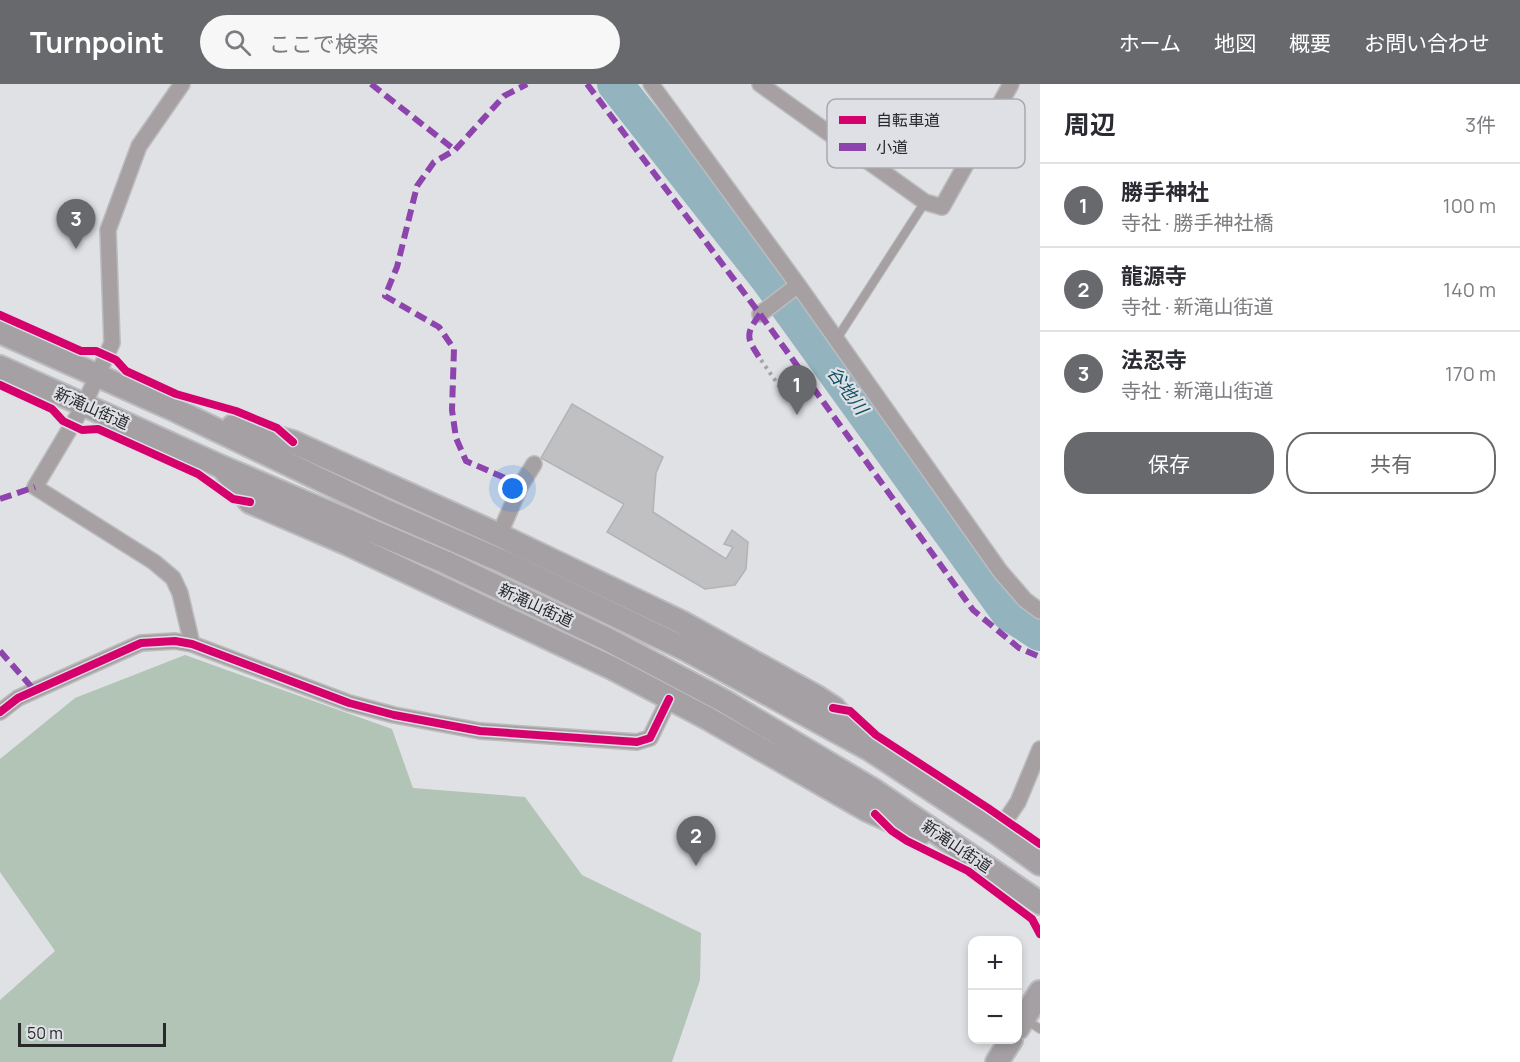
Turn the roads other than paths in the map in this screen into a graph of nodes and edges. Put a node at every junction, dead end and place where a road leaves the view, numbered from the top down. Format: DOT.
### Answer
graph roads {
  1 [pos="182,84"];
  2 [pos="651,84"];
  3 [pos="760,84"];
  4 [pos="1011,84"];
  5 [pos="1003,99"];
  6 [pos="827,132"];
  7 [pos="877,168"];
  8 [pos="964,168"];
  9 [pos="925,202"];
  10 [pos="794,288"];
  11 [pos="764,310"];
  12 [pos="0,332"];
  13 [pos="836,339"];
  14 [pos="0,367"];
  15 [pos="98,375"];
  16 [pos="84,405"];
  17 [pos="177,411"];
  18 [pos="534,464"];
  19 [pos="222,467"];
  20 [pos="498,535"];
  21 [pos="1040,611"];
  22 [pos="192,644"];
  23 [pos="669,699"];
  24 [pos="0,712"];
  25 [pos="869,749"];
  26 [pos="1040,749"];
  27 [pos="997,833"];
  28 [pos="971,857"];
  29 [pos="1040,864"];
  30 [pos="1040,903"];
  31 [pos="1040,992"];
  32 [pos="1027,1025"];
  33 [pos="1008,1044"];
  34 [pos="997,1062"];
  1 -- 15 [label="street"];
  2 -- 10 [label="street"];
  3 -- 6 [label="street"];
  4 -- 5 [label="street"];
  7 -- 9 [label="street"];
  8 -- 9 [label="street"];
  9 -- 13 [label="lane"];
  10 -- 11 [label="street"];
  10 -- 13 [label="street"];
  12 -- 15 [label="main road, 新滝山街道"];
  13 -- 21 [label="street"];
  14 -- 16 [label="main road, 新滝山街道"];
  15 -- 16 [label="street"];
  15 -- 17 [label="main road, 新滝山街道"];
  16 -- 19 [label="main road, 新滝山街道"];
  16 -- 22 [label="street"];
  17 -- 20 [label="main road"];
  17 -- 25 [label="main road, 新滝山街道"];
  18 -- 20 [label="street"];
  19 -- 23 [label="main road"];
  19 -- 28 [label="main road, 新滝山街道"];
  20 -- 25 [label="main road"];
  22 -- 23 [label="street"];
  22 -- 24 [label="street"];
  23 -- 28 [label="main road"];
  25 -- 27 [label="main road, 新滝山街道"];
  26 -- 27 [label="street"];
  27 -- 29 [label="main road, 新滝山街道"];
  28 -- 30 [label="main road, 新滝山街道"];
  31 -- 32 [label="main road"];
  33 -- 34 [label="main road"];
}
